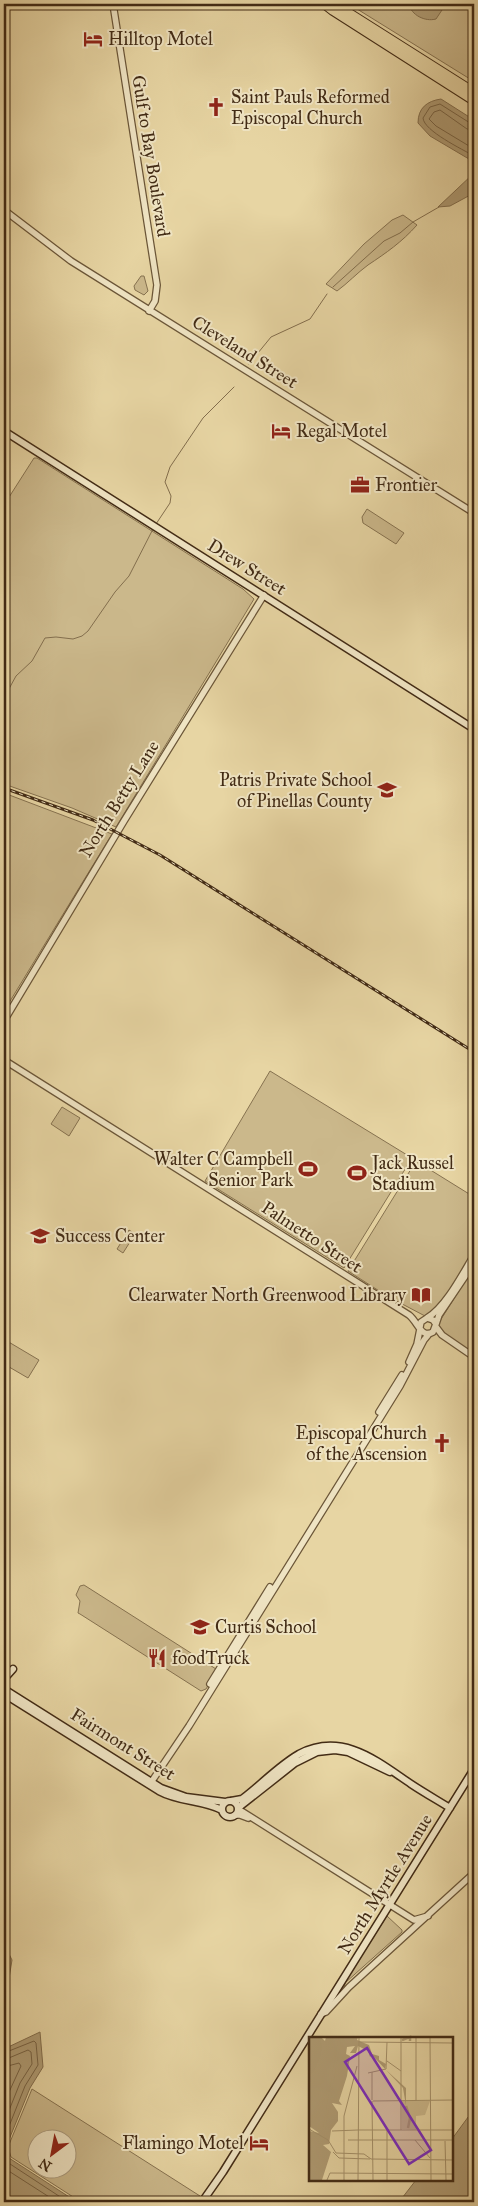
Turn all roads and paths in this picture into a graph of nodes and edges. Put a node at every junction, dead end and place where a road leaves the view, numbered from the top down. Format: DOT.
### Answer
graph roads {
  1 [pos="112,4"];
  2 [pos="324,4"];
  3 [pos="335,4"];
  4 [pos="474,92"];
  5 [pos="474,101"];
  6 [pos="4,210"];
  7 [pos="149,311"];
  8 [pos="4,431"];
  9 [pos="474,513"];
  10 [pos="264,596"];
  11 [pos="474,729"];
  12 [pos="4,1021"];
  13 [pos="6,1061"];
  14 [pos="474,1255"];
  15 [pos="474,1263"];
  16 [pos="426,1318"];
  17 [pos="436,1326"];
  18 [pos="420,1328"];
  19 [pos="430,1334"];
  20 [pos="460,1348"];
  21 [pos="474,1357"];
  22 [pos="13,1669"];
  23 [pos="4,1679"];
  24 [pos="4,1689"];
  25 [pos="4,1694"];
  26 [pos="339,1748"];
  27 [pos="163,1763"];
  28 [pos="474,1769"];
  29 [pos="150,1784"];
  30 [pos="228,1801"];
  31 [pos="450,1808"];
  32 [pos="222,1810"];
  33 [pos="237,1811"];
  34 [pos="474,1873"];
  35 [pos="390,1904"];
  36 [pos="428,1916"];
  37 [pos="321,2014"];
  38 [pos="202,2202"];
  1 -- 7 [label="street, Gulf to Bay Boulevard"];
  2 -- 5 [label="main road"];
  3 -- 4 [label="main road"];
  6 -- 7 [label="street, Cleveland Street"];
  7 -- 9 [label="street, Cleveland Street"];
  8 -- 10 [label="main road, Drew Street"];
  10 -- 11 [label="main road, Drew Street"];
  10 -- 12 [label="street, North Betty Lane"];
  13 -- 16 [label="street, Palmetto Street"];
  13 -- 18 [label="street, Palmetto Street"];
  14 -- 16 [label="street"];
  15 -- 17 [label="street"];
  16 -- 17 [label="street"];
  16 -- 18 [label="street"];
  17 -- 19 [label="street"];
  17 -- 20 [label="street"];
  18 -- 19 [label="street"];
  18 -- 27 [label="street"];
  19 -- 20 [label="street"];
  19 -- 27 [label="street"];
  20 -- 21 [label="street"];
  22 -- 23 [label="main road"];
  24 -- 29 [label="main road, Fairmont Street"];
  25 -- 29 [label="main road, Fairmont Street"];
  26 -- 30 [label="main road"];
  26 -- 31 [label="main road"];
  26 -- 33 [label="main road"];
  27 -- 29 [label="street"];
  28 -- 31 [label="main road, North Myrtle Avenue"];
  29 -- 30 [label="main road, Fairmont Street"];
  29 -- 32 [label="main road, Fairmont Street"];
  30 -- 32 [label="main road"];
  30 -- 33 [label="main road"];
  31 -- 35 [label="main road, North Myrtle Avenue"];
  32 -- 33 [label="main road, Fairmont Street"];
  33 -- 35 [label="street"];
  34 -- 36 [label="street"];
  35 -- 36 [label="street"];
  35 -- 37 [label="main road, North Myrtle Avenue"];
  36 -- 37 [label="street"];
  37 -- 38 [label="main road, North Myrtle Avenue"];
}
